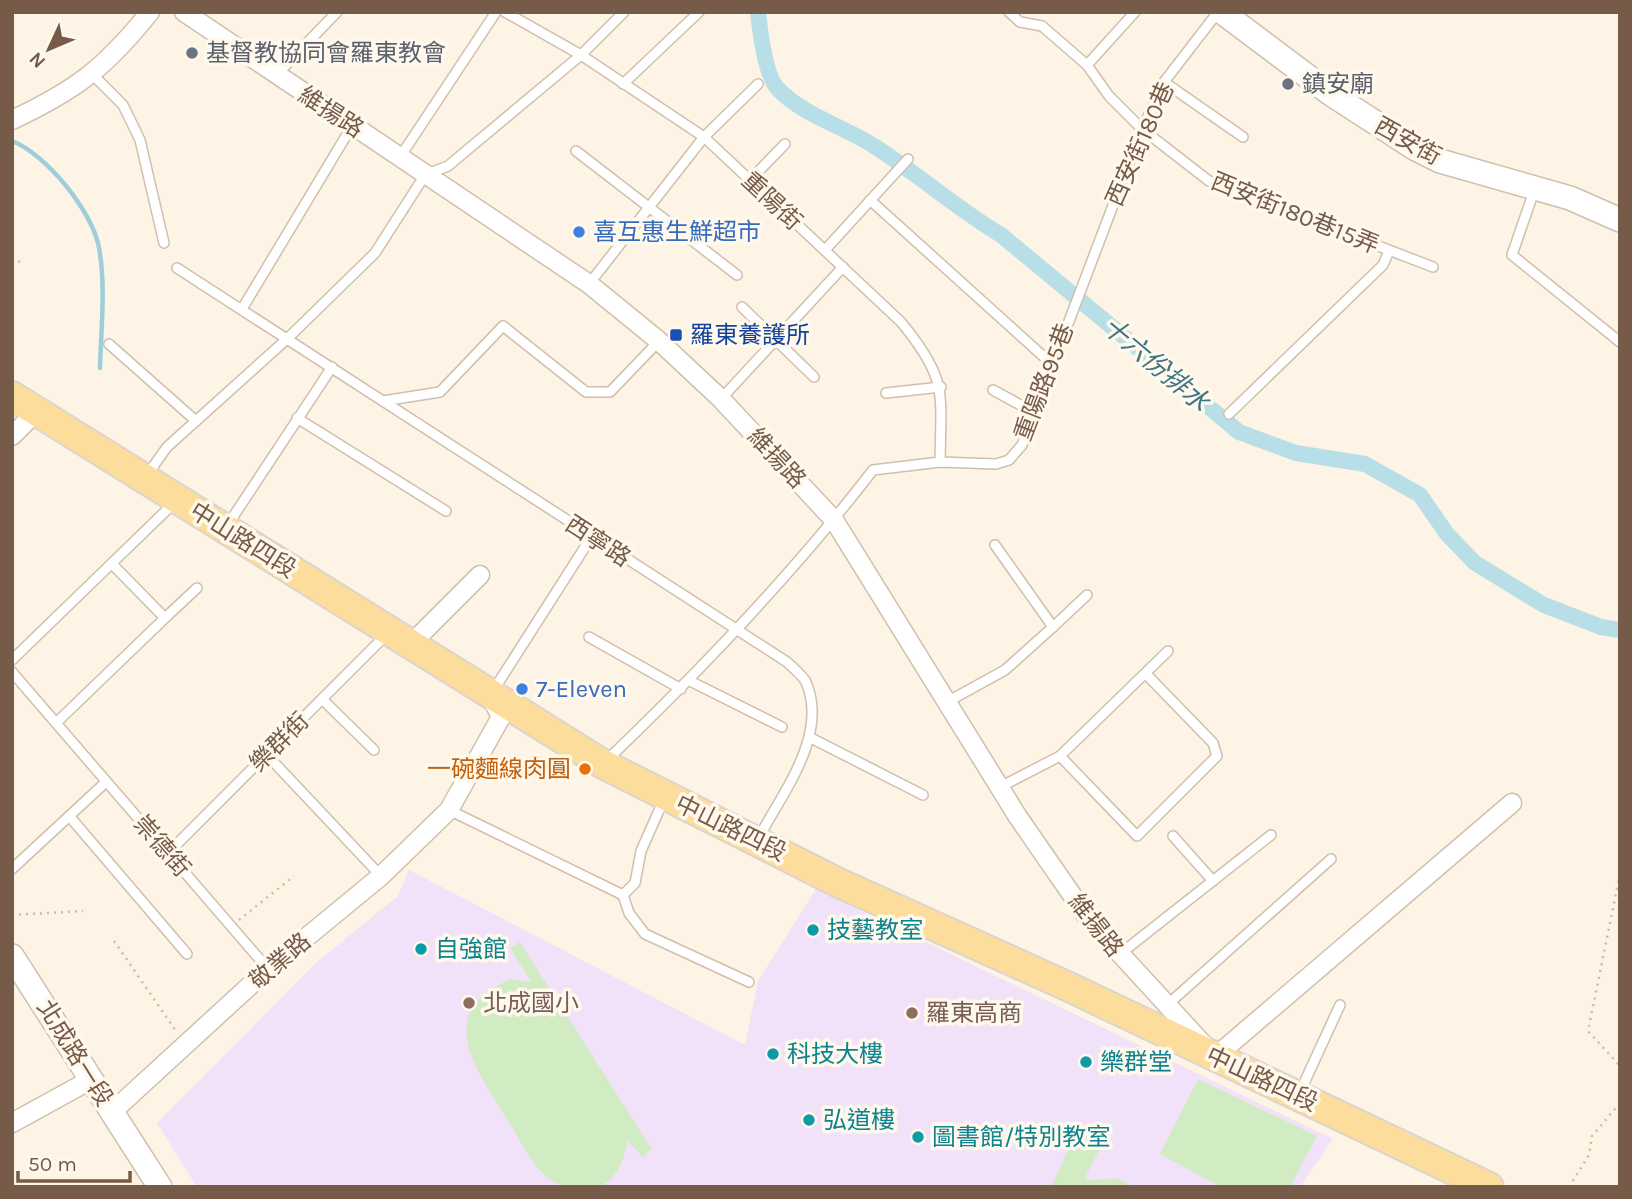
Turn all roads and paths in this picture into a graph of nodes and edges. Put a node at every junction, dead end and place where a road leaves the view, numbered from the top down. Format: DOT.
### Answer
graph roads {
  1 [pos="150,12"];
  2 [pos="184,12"];
  3 [pos="337,12"];
  4 [pos="496,12"];
  5 [pos="505,12"];
  6 [pos="624,12"];
  7 [pos="699,12"];
  8 [pos="1009,12"];
  9 [pos="1135,12"];
  10 [pos="1220,12"];
  11 [pos="581,55"];
  12 [pos="1087,65"];
  13 [pos="93,75"];
  14 [pos="275,76"];
  15 [pos="1164,82"];
  16 [pos="623,84"];
  17 [pos="758,84"];
  18 [pos="12,120"];
  19 [pos="352,126"];
  20 [pos="1142,129"];
  21 [pos="704,137"];
  22 [pos="1243,137"];
  23 [pos="785,144"];
  24 [pos="576,151"];
  25 [pos="400,157"];
  26 [pos="908,159"];
  27 [pos="425,174"];
  28 [pos="750,180"];
  29 [pos="1535,187"];
  30 [pos="870,200"];
  31 [pos="650,206"];
  32 [pos="1620,220"];
  33 [pos="164,243"];
  34 [pos="825,250"];
  35 [pos="1389,251"];
  36 [pos="12,258"];
  37 [pos="20,262"];
  38 [pos="843,267"];
  39 [pos="1433,267"];
  40 [pos="177,268"];
  41 [pos="737,275"];
  42 [pos="589,284"];
  43 [pos="742,307"];
  44 [pos="242,309"];
  45 [pos="1071,311"];
  46 [pos="288,338"];
  47 [pos="775,340"];
  48 [pos="659,341"];
  49 [pos="1620,342"];
  50 [pos="108,344"];
  51 [pos="1054,366"];
  52 [pos="332,367"];
  53 [pos="814,377"];
  54 [pos="941,387"];
  55 [pos="993,390"];
  56 [pos="886,393"];
  57 [pos="12,396"];
  58 [pos="721,399"];
  59 [pos="383,401"];
  60 [pos="37,411"];
  61 [pos="1035,413"];
  62 [pos="1229,414"];
  63 [pos="297,418"];
  64 [pos="196,421"];
  65 [pos="12,436"];
  66 [pos="940,462"];
  67 [pos="145,479"];
  68 [pos="178,499"];
  69 [pos="446,511"];
  70 [pos="834,520"];
  71 [pos="226,528"];
  72 [pos="592,536"];
  73 [pos="995,545"];
  74 [pos="112,564"];
  75 [pos="480,575"];
  76 [pos="197,588"];
  77 [pos="1087,595"];
  78 [pos="165,618"];
  79 [pos="1053,627"];
  80 [pos="736,631"];
  81 [pos="589,637"];
  82 [pos="400,638"];
  83 [pos="1168,651"];
  84 [pos="12,660"];
  85 [pos="12,672"];
  86 [pos="1146,674"];
  87 [pos="690,681"];
  88 [pos="681,689"];
  89 [pos="490,695"];
  90 [pos="322,699"];
  91 [pos="947,702"];
  92 [pos="56,723"];
  93 [pos="782,727"];
  94 [pos="811,737"];
  95 [pos="374,750"];
  96 [pos="267,755"];
  97 [pos="1060,756"];
  98 [pos="603,764"];
  99 [pos="106,782"];
  100 [pos="1000,787"];
  101 [pos="665,795"];
  102 [pos="923,795"];
  103 [pos="1512,803"];
  104 [pos="449,810"];
  105 [pos="69,817"];
  106 [pos="1271,835"];
  107 [pos="1173,836"];
  108 [pos="757,840"];
  109 [pos="168,853"];
  110 [pos="1331,859"];
  111 [pos="12,869"];
  112 [pos="1620,874"];
  113 [pos="294,876"];
  114 [pos="381,876"];
  115 [pos="1213,881"];
  116 [pos="623,895"];
  117 [pos="83,911"];
  118 [pos="12,915"];
  119 [pos="231,926"];
  120 [pos="114,941"];
  121 [pos="187,954"];
  122 [pos="12,956"];
  123 [pos="1119,956"];
  124 [pos="268,969"];
  125 [pos="748,982"];
  126 [pos="1340,1005"];
  127 [pos="1166,1006"];
  128 [pos="186,1045"];
  129 [pos="1215,1057"];
  130 [pos="1620,1066"];
  131 [pos="92,1079"];
  132 [pos="1299,1096"];
  133 [pos="1620,1103"];
  134 [pos="112,1112"];
  135 [pos="12,1124"];
  136 [pos="160,1187"];
  137 [pos="1489,1187"];
  138 [pos="1569,1187"];
  1 -- 13 [label="street"];
  2 -- 14 [label="street, 維揚路"];
  3 -- 14 [label="lane"];
  4 -- 25 [label="lane"];
  5 -- 11 [label="lane, 重陽街"];
  6 -- 11 [label="lane"];
  7 -- 16 [label="lane"];
  8 -- 12 [label="lane, 西安街180巷15弄"];
  9 -- 12 [label="lane"];
  10 -- 15 [label="lane, 西安街180巷"];
  10 -- 29 [label="street, 西安街"];
  11 -- 16 [label="lane, 重陽街"];
  11 -- 27 [label="lane"];
  12 -- 20 [label="lane, 西安街180巷15弄"];
  13 -- 18 [label="street"];
  13 -- 33 [label="lane"];
  14 -- 19 [label="street, 維揚路"];
  15 -- 20 [label="lane, 西安街180巷"];
  15 -- 22 [label="lane"];
  16 -- 21 [label="lane, 重陽街"];
  17 -- 21 [label="lane"];
  19 -- 25 [label="street, 維揚路"];
  19 -- 44 [label="lane"];
  20 -- 35 [label="lane, 西安街180巷15弄"];
  20 -- 45 [label="lane, 西安街180巷"];
  21 -- 28 [label="lane, 重陽街"];
  21 -- 31 [label="lane"];
  23 -- 28 [label="lane"];
  24 -- 31 [label="lane"];
  25 -- 27 [label="street, 維揚路"];
  26 -- 30 [label="lane"];
  27 -- 42 [label="street, 維揚路"];
  27 -- 46 [label="lane"];
  28 -- 34 [label="lane, 重陽街"];
  29 -- 32 [label="street, 西安街"];
  29 -- 49 [label="lane"];
  30 -- 34 [label="lane"];
  30 -- 51 [label="lane"];
  31 -- 41 [label="lane"];
  31 -- 42 [label="lane"];
  34 -- 38 [label="lane, 重陽街"];
  35 -- 39 [label="lane, 西安街180巷15弄"];
  35 -- 62 [label="lane"];
  36 -- 37 [label="path"];
  38 -- 47 [label="lane"];
  38 -- 54 [label="lane, 重陽街"];
  40 -- 44 [label="lane, 西寧路"];
  42 -- 48 [label="street, 維揚路"];
  43 -- 47 [label="lane"];
  44 -- 46 [label="lane, 西寧路"];
  45 -- 51 [label="lane, 重陽路95巷"];
  46 -- 52 [label="lane, 西寧路"];
  46 -- 64 [label="lane"];
  47 -- 53 [label="lane"];
  47 -- 58 [label="lane"];
  48 -- 58 [label="street, 維揚路"];
  48 -- 59 [label="lane"];
  50 -- 64 [label="lane"];
  51 -- 61 [label="lane, 重陽路95巷"];
  52 -- 59 [label="lane, 西寧路"];
  52 -- 63 [label="lane"];
  54 -- 56 [label="lane"];
  54 -- 66 [label="lane, 重陽街"];
  55 -- 61 [label="lane"];
  57 -- 60 [label="main road, 中山路四段"];
  58 -- 70 [label="street, 維揚路"];
  59 -- 72 [label="lane, 西寧路"];
  60 -- 65 [label="street"];
  60 -- 67 [label="main road, 中山路四段"];
  61 -- 66 [label="lane, 重陽路95巷"];
  63 -- 69 [label="lane"];
  63 -- 71 [label="lane"];
  64 -- 67 [label="lane"];
  66 -- 70 [label="lane, 重陽路95巷"];
  67 -- 68 [label="main road, 中山路四段"];
  68 -- 71 [label="main road, 中山路四段"];
  68 -- 74 [label="lane"];
  70 -- 80 [label="lane, 重陽路95巷"];
  70 -- 91 [label="street, 維揚路"];
  71 -- 82 [label="main road, 中山路四段"];
  72 -- 80 [label="lane, 西寧路"];
  72 -- 89 [label="lane"];
  73 -- 79 [label="lane"];
  74 -- 78 [label="lane"];
  74 -- 84 [label="lane"];
  75 -- 82 [label="street"];
  76 -- 78 [label="lane"];
  77 -- 79 [label="lane"];
  78 -- 92 [label="lane"];
  79 -- 91 [label="lane"];
  80 -- 87 [label="lane, 重陽路95巷"];
  80 -- 94 [label="lane, 西寧路"];
  81 -- 88 [label="lane"];
  82 -- 89 [label="main road, 中山路四段"];
  82 -- 90 [label="lane, 樂群街"];
  83 -- 86 [label="lane"];
  85 -- 92 [label="lane, 崇德街"];
  86 -- 97 [label="lane"];
  86 -- 97 [label="lane"];
  87 -- 88 [label="lane, 重陽路95巷"];
  87 -- 93 [label="lane"];
  88 -- 98 [label="lane, 重陽路95巷"];
  89 -- 98 [label="main road, 中山路四段"];
  89 -- 104 [label="street, 敬業路"];
  90 -- 95 [label="lane"];
  90 -- 96 [label="lane, 樂群街"];
  91 -- 100 [label="street, 維揚路"];
  92 -- 99 [label="lane, 崇德街"];
  94 -- 102 [label="lane"];
  94 -- 108 [label="lane, 西寧路"];
  96 -- 109 [label="lane, 樂群街"];
  96 -- 114 [label="lane"];
  97 -- 100 [label="lane"];
  98 -- 101 [label="main road, 中山路四段"];
  99 -- 105 [label="lane"];
  99 -- 109 [label="lane, 崇德街"];
  100 -- 123 [label="street, 維揚路"];
  101 -- 108 [label="main road, 中山路四段"];
  101 -- 116 [label="lane"];
  103 -- 129 [label="street"];
  104 -- 114 [label="street, 敬業路"];
  104 -- 116 [label="lane"];
  105 -- 111 [label="lane"];
  105 -- 121 [label="lane"];
  106 -- 115 [label="lane"];
  107 -- 115 [label="lane"];
  108 -- 129 [label="main road, 中山路四段"];
  109 -- 119 [label="lane, 崇德街"];
  110 -- 127 [label="lane"];
  112 -- 130 [label="path"];
  113 -- 119 [label="path"];
  114 -- 124 [label="street, 敬業路"];
  115 -- 123 [label="lane"];
  116 -- 125 [label="lane"];
  117 -- 118 [label="path"];
  119 -- 124 [label="lane, 崇德街"];
  120 -- 128 [label="path"];
  122 -- 131 [label="street, 北成路一段"];
  123 -- 127 [label="street, 維揚路"];
  124 -- 128 [label="street, 敬業路"];
  126 -- 132 [label="lane"];
  127 -- 129 [label="street, 維揚路"];
  128 -- 134 [label="street, 敬業路"];
  129 -- 132 [label="main road, 中山路四段"];
  131 -- 134 [label="street, 北成路一段"];
  131 -- 135 [label="street"];
  132 -- 137 [label="main road, 中山路四段"];
  133 -- 138 [label="path"];
  134 -- 136 [label="street, 北成路一段"];
}
